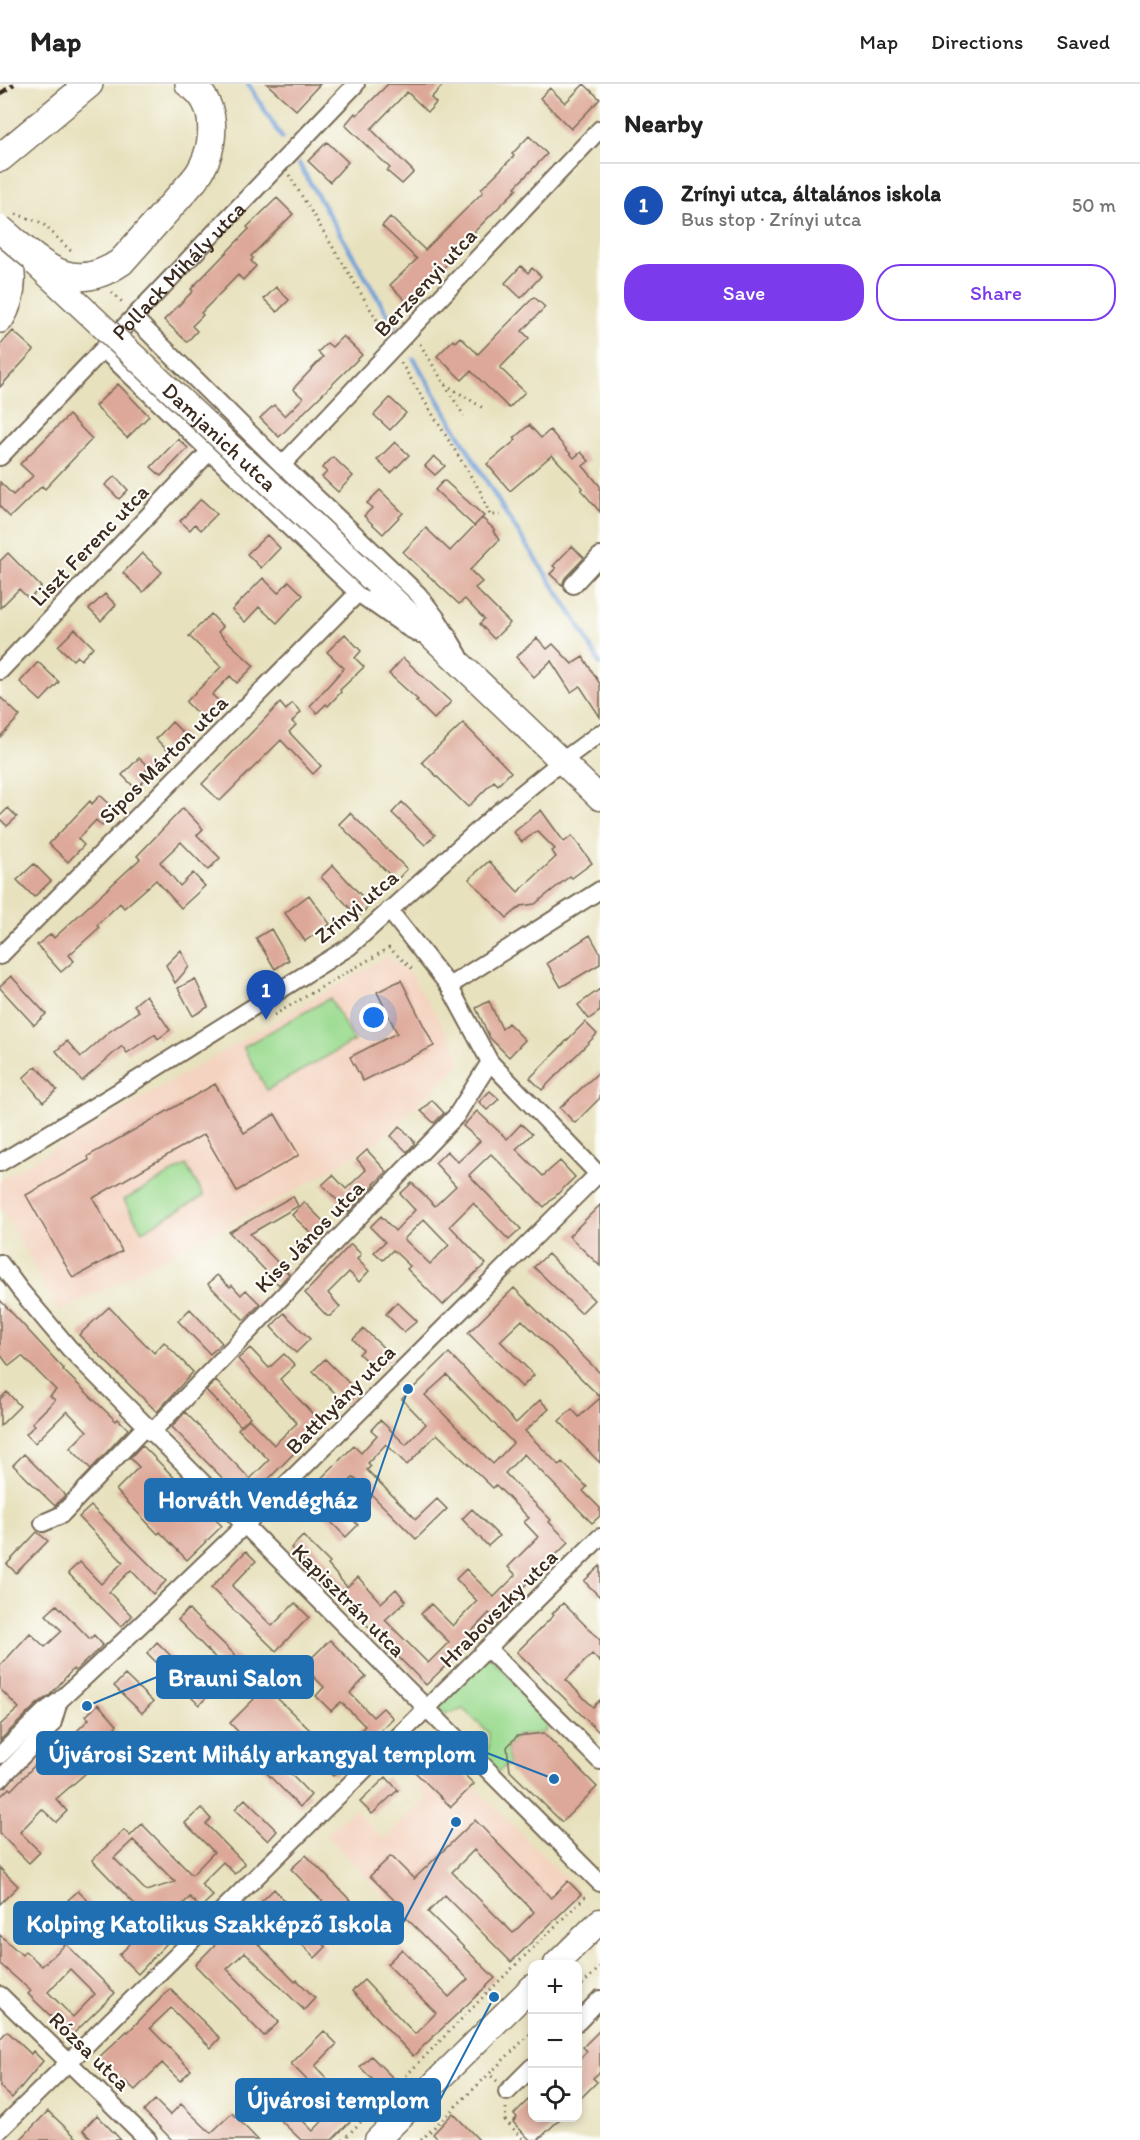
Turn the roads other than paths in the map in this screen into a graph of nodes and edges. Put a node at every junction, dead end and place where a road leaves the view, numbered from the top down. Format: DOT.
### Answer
graph roads {
  1 [pos="90,84"];
  2 [pos="356,84"];
  3 [pos="194,86"];
  4 [pos="600,129"];
  5 [pos="0,158"];
  6 [pos="4,224"];
  7 [pos="0,238"];
  8 [pos="134,318"];
  9 [pos="0,319"];
  10 [pos="104,350"];
  11 [pos="210,451"];
  12 [pos="0,457"];
  13 [pos="282,465"];
  14 [pos="600,556"];
  15 [pos="573,585"];
  16 [pos="367,588"];
  17 [pos="0,670"];
  18 [pos="471,674"];
  19 [pos="600,734"];
  20 [pos="562,761"];
  21 [pos="600,798"];
  22 [pos="600,890"];
  23 [pos="389,910"];
  24 [pos="0,956"];
  25 [pos="449,986"];
  26 [pos="490,1062"];
  27 [pos="0,1163"];
  28 [pos="599,1175"];
  29 [pos="0,1263"];
  30 [pos="148,1430"];
  31 [pos="43,1523"];
  32 [pos="244,1526"];
  33 [pos="600,1537"];
  34 [pos="489,1648"];
  35 [pos="59,1701"];
  36 [pos="427,1710"];
  37 [pos="0,1755"];
  38 [pos="600,1761"];
  39 [pos="0,1779"];
  40 [pos="596,1887"];
  41 [pos="600,1921"];
  42 [pos="561,1960"];
  43 [pos="528,1991"];
  44 [pos="1,1996"];
  45 [pos="600,1999"];
  46 [pos="582,2018"];
  47 [pos="70,2062"];
  48 [pos="531,2068"];
  49 [pos="507,2092"];
  50 [pos="0,2130"];
  51 [pos="148,2140"];
  52 [pos="376,2140"];
  1 -- 5 [label="main road"];
  2 -- 8 [label="street, Pollack Mihály utca"];
  3 -- 6 [label="main road, bridge"];
  4 -- 13 [label="street, Berzsenyi utca"];
  6 -- 16 [label="street, Damjanich utca, bridge"];
  7 -- 9 [label="main road"];
  8 -- 10 [label="street, Pollack Mihály utca"];
  8 -- 13 [label="street, Damjanich utca"];
  10 -- 11 [label="street, Damjanich utca"];
  10 -- 12 [label="street, Pollack Mihály utca"];
  11 -- 16 [label="street, Damjanich utca"];
  11 -- 17 [label="street, Liszt Ferenc utca"];
  13 -- 18 [label="street, Damjanich utca"];
  14 -- 15 [label="street"];
  16 -- 18 [label="street, Damjanich utca"];
  16 -- 24 [label="street, Sipos Márton utca"];
  18 -- 20 [label="street, Damjanich utca"];
  19 -- 20 [label="street, Zrínyi utca"];
  20 -- 21 [label="street, Damjanich utca"];
  20 -- 23 [label="street, Zrínyi utca"];
  22 -- 25 [label="street"];
  23 -- 25 [label="street"];
  23 -- 27 [label="street, Zrínyi utca"];
  25 -- 26 [label="street"];
  26 -- 28 [label="street"];
  26 -- 30 [label="street, Kiss János utca"];
  28 -- 32 [label="street, Batthyány utca"];
  29 -- 30 [label="street, Kapisztrán utca"];
  30 -- 31 [label="street, Kiss János utca"];
  30 -- 32 [label="street, Kapisztrán utca"];
  32 -- 35 [label="street, Batthyány utca"];
  32 -- 36 [label="street, Kapisztrán utca"];
  33 -- 34 [label="street, Hrabovszky utca"];
  34 -- 36 [label="street, Hrabovszky utca"];
  34 -- 38 [label="street"];
  35 -- 37 [label="street, Batthyány utca"];
  35 -- 39 [label="street, Batthyány utca"];
  36 -- 40 [label="street, Kapisztrán utca"];
  36 -- 47 [label="street, Hrabovszky utca"];
  41 -- 42 [label="street"];
  43 -- 52 [label="street"];
  44 -- 47 [label="street, Rózsa utca"];
  45 -- 46 [label="street"];
  47 -- 50 [label="street, Hrabovszky utca"];
  47 -- 51 [label="street, Rózsa utca"];
  48 -- 49 [label="street"];
}
